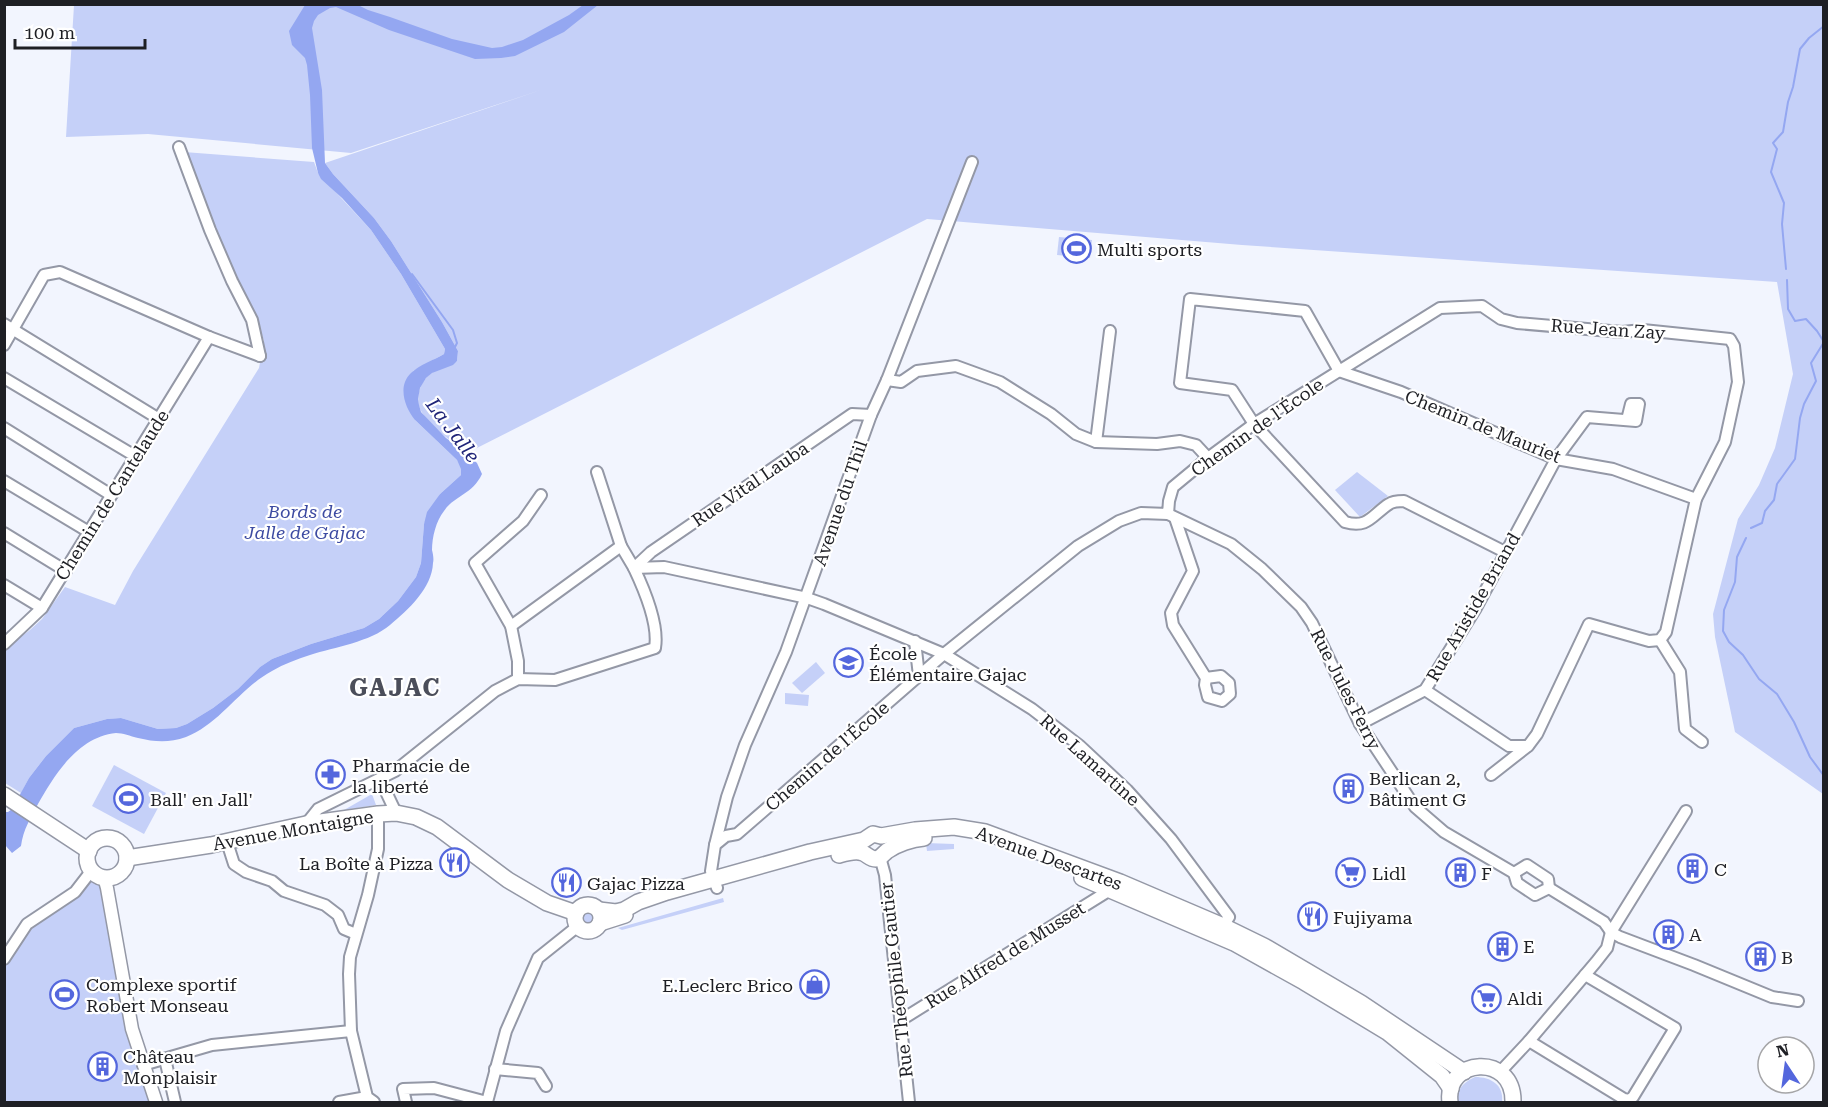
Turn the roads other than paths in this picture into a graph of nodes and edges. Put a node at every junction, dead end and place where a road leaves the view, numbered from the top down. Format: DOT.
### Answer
graph roads {
  1 [pos="179,147"];
  2 [pos="972,162"];
  3 [pos="9,326"];
  4 [pos="1110,331"];
  5 [pos="209,337"];
  6 [pos="4,345"];
  7 [pos="1339,371"];
  8 [pos="4,378"];
  9 [pos="887,380"];
  10 [pos="871,415"];
  11 [pos="159,419"];
  12 [pos="1627,420"];
  13 [pos="1254,424"];
  14 [pos="4,428"];
  15 [pos="1096,442"];
  16 [pos="135,456"];
  17 [pos="1208,458"];
  18 [pos="1556,459"];
  19 [pos="597,472"];
  20 [pos="4,481"];
  21 [pos="111,495"];
  22 [pos="541,495"];
  23 [pos="1696,499"];
  24 [pos="1172,516"];
  25 [pos="89,532"];
  26 [pos="4,533"];
  27 [pos="621,546"];
  28 [pos="1505,552"];
  29 [pos="634,568"];
  30 [pos="66,571"];
  31 [pos="4,585"];
  32 [pos="807,598"];
  33 [pos="42,608"];
  34 [pos="511,626"];
  35 [pos="1660,640"];
  36 [pos="915,641"];
  37 [pos="6,642"];
  38 [pos="944,654"];
  39 [pos="919,676"];
  40 [pos="1206,678"];
  41 [pos="518,679"];
  42 [pos="1425,690"];
  43 [pos="1360,724"];
  44 [pos="1702,742"];
  45 [pos="1528,746"];
  46 [pos="1491,775"];
  47 [pos="380,778"];
  48 [pos="9,798"];
  49 [pos="1686,811"];
  50 [pos="396,813"];
  51 [pos="378,814"];
  52 [pos="306,824"];
  53 [pos="227,842"];
  54 [pos="715,845"];
  55 [pos="89,851"];
  56 [pos="874,851"];
  57 [pos="127,858"];
  58 [pos="1514,873"];
  59 [pos="98,874"];
  60 [pos="715,884"];
  61 [pos="1549,888"];
  62 [pos="1110,890"];
  63 [pos="600,916"];
  64 [pos="577,920"];
  65 [pos="1223,926"];
  66 [pos="1611,932"];
  67 [pos="356,934"];
  68 [pos="4,960"];
  69 [pos="1585,975"];
  70 [pos="1798,1001"];
  71 [pos="901,1020"];
  72 [pos="351,1031"];
  73 [pos="1529,1041"];
  74 [pos="165,1059"];
  75 [pos="142,1065"];
  76 [pos="495,1069"];
  77 [pos="1464,1072"];
  78 [pos="1500,1072"];
  79 [pos="546,1086"];
  80 [pos="1451,1096"];
  81 [pos="370,1100"];
  82 [pos="156,1102"];
  83 [pos="175,1102"];
  84 [pos="339,1102"];
  85 [pos="405,1102"];
  86 [pos="487,1102"];
  87 [pos="909,1102"];
  88 [pos="1513,1102"];
  1 -- 5 [label="street"];
  2 -- 9 [label="street, Avenue du Thil"];
  3 -- 5 [label="street"];
  3 -- 6 [label="street"];
  3 -- 11 [label="street"];
  4 -- 15 [label="street"];
  5 -- 11 [label="street, Chemin de Cantelaude"];
  7 -- 13 [label="street, Chemin de l'École"];
  7 -- 13 [label="street"];
  7 -- 18 [label="street, Chemin de Mauriet"];
  7 -- 23 [label="street, Rue Jean Zay"];
  8 -- 16 [label="street"];
  9 -- 10 [label="street, Avenue du Thil"];
  9 -- 15 [label="street"];
  10 -- 29 [label="street, Rue Vital Lauba"];
  10 -- 32 [label="street, Avenue du Thil"];
  11 -- 16 [label="street, Chemin de Cantelaude"];
  12 -- 18 [label="street, Rue Aristide Briand"];
  13 -- 17 [label="street, Chemin de l'École"];
  13 -- 28 [label="street"];
  14 -- 21 [label="street"];
  15 -- 17 [label="street"];
  16 -- 21 [label="street, Chemin de Cantelaude"];
  17 -- 24 [label="street, Chemin de l'École"];
  18 -- 23 [label="street, Chemin de Mauriet"];
  18 -- 28 [label="street, Rue Aristide Briand"];
  19 -- 27 [label="street"];
  20 -- 25 [label="street"];
  21 -- 25 [label="street, Chemin de Cantelaude"];
  22 -- 34 [label="street"];
  23 -- 35 [label="street"];
  24 -- 38 [label="street, Chemin de l'École"];
  24 -- 40 [label="street"];
  24 -- 43 [label="street, Rue Jules Ferry"];
  25 -- 30 [label="street, Chemin de Cantelaude"];
  26 -- 30 [label="street"];
  27 -- 29 [label="street"];
  27 -- 34 [label="street"];
  28 -- 42 [label="street, Rue Aristide Briand"];
  29 -- 32 [label="street, Rue Lamartine"];
  29 -- 41 [label="street"];
  30 -- 33 [label="street, Chemin de Cantelaude"];
  31 -- 33 [label="street"];
  32 -- 36 [label="street, Rue Lamartine"];
  32 -- 54 [label="street, Avenue du Thil"];
  33 -- 37 [label="street, Chemin de Cantelaude"];
  34 -- 41 [label="street"];
  35 -- 44 [label="street"];
  35 -- 45 [label="street"];
  36 -- 38 [label="street, Rue Lamartine"];
  36 -- 39 [label="street"];
  38 -- 39 [label="street, Chemin de l'École"];
  38 -- 65 [label="street, Rue Lamartine"];
  39 -- 54 [label="street, Chemin de l'École"];
  41 -- 47 [label="street"];
  42 -- 43 [label="street, Rue Aristide Briand"];
  42 -- 45 [label="street"];
  43 -- 58 [label="street, Rue Jules Ferry"];
  45 -- 46 [label="street"];
  47 -- 50 [label="street"];
  47 -- 52 [label="street"];
  48 -- 55 [label="main road"];
  49 -- 66 [label="street"];
  50 -- 51 [label="main road, Avenue Montaigne"];
  50 -- 64 [label="main road, Avenue Montaigne"];
  51 -- 52 [label="main road, Avenue Montaigne"];
  51 -- 67 [label="street"];
  52 -- 53 [label="main road, Avenue Montaigne"];
  53 -- 57 [label="main road, Avenue Montaigne"];
  53 -- 67 [label="street"];
  54 -- 60 [label="street"];
  55 -- 57 [label="main road"];
  55 -- 59 [label="main road"];
  56 -- 60 [label="main road, Avenue Descartes"];
  56 -- 62 [label="main road, Avenue Descartes"];
  56 -- 65 [label="main road, Avenue Descartes"];
  56 -- 71 [label="street, Rue Théophile Gautier"];
  57 -- 59 [label="main road"];
  58 -- 61 [label="street, Rue Jules Ferry"];
  58 -- 61 [label="street, Rue Jules Ferry"];
  59 -- 68 [label="street"];
  59 -- 75 [label="street"];
  60 -- 63 [label="main road, Avenue Descartes"];
  61 -- 66 [label="street, Rue Jules Ferry"];
  62 -- 71 [label="street, Rue Alfred de Musset"];
  62 -- 80 [label="main road, Avenue Descartes"];
  63 -- 64 [label="main road"];
  63 -- 64 [label="main road"];
  64 -- 76 [label="street"];
  65 -- 77 [label="main road, Avenue Descartes"];
  66 -- 69 [label="street"];
  66 -- 70 [label="street, Rue Jules Ferry"];
  67 -- 72 [label="street"];
  69 -- 73 [label="street"];
  69 -- 73 [label="street"];
  71 -- 87 [label="street, Rue Théophile Gautier"];
  72 -- 74 [label="street"];
  72 -- 81 [label="street"];
  73 -- 78 [label="street"];
  74 -- 75 [label="street"];
  74 -- 83 [label="street"];
  75 -- 82 [label="street"];
  76 -- 79 [label="street"];
  76 -- 86 [label="street"];
  77 -- 78 [label="main road"];
  77 -- 80 [label="main road, Avenue Descartes"];
  78 -- 88 [label="main road"];
  81 -- 84 [label="street"];
  85 -- 86 [label="street"];
}
